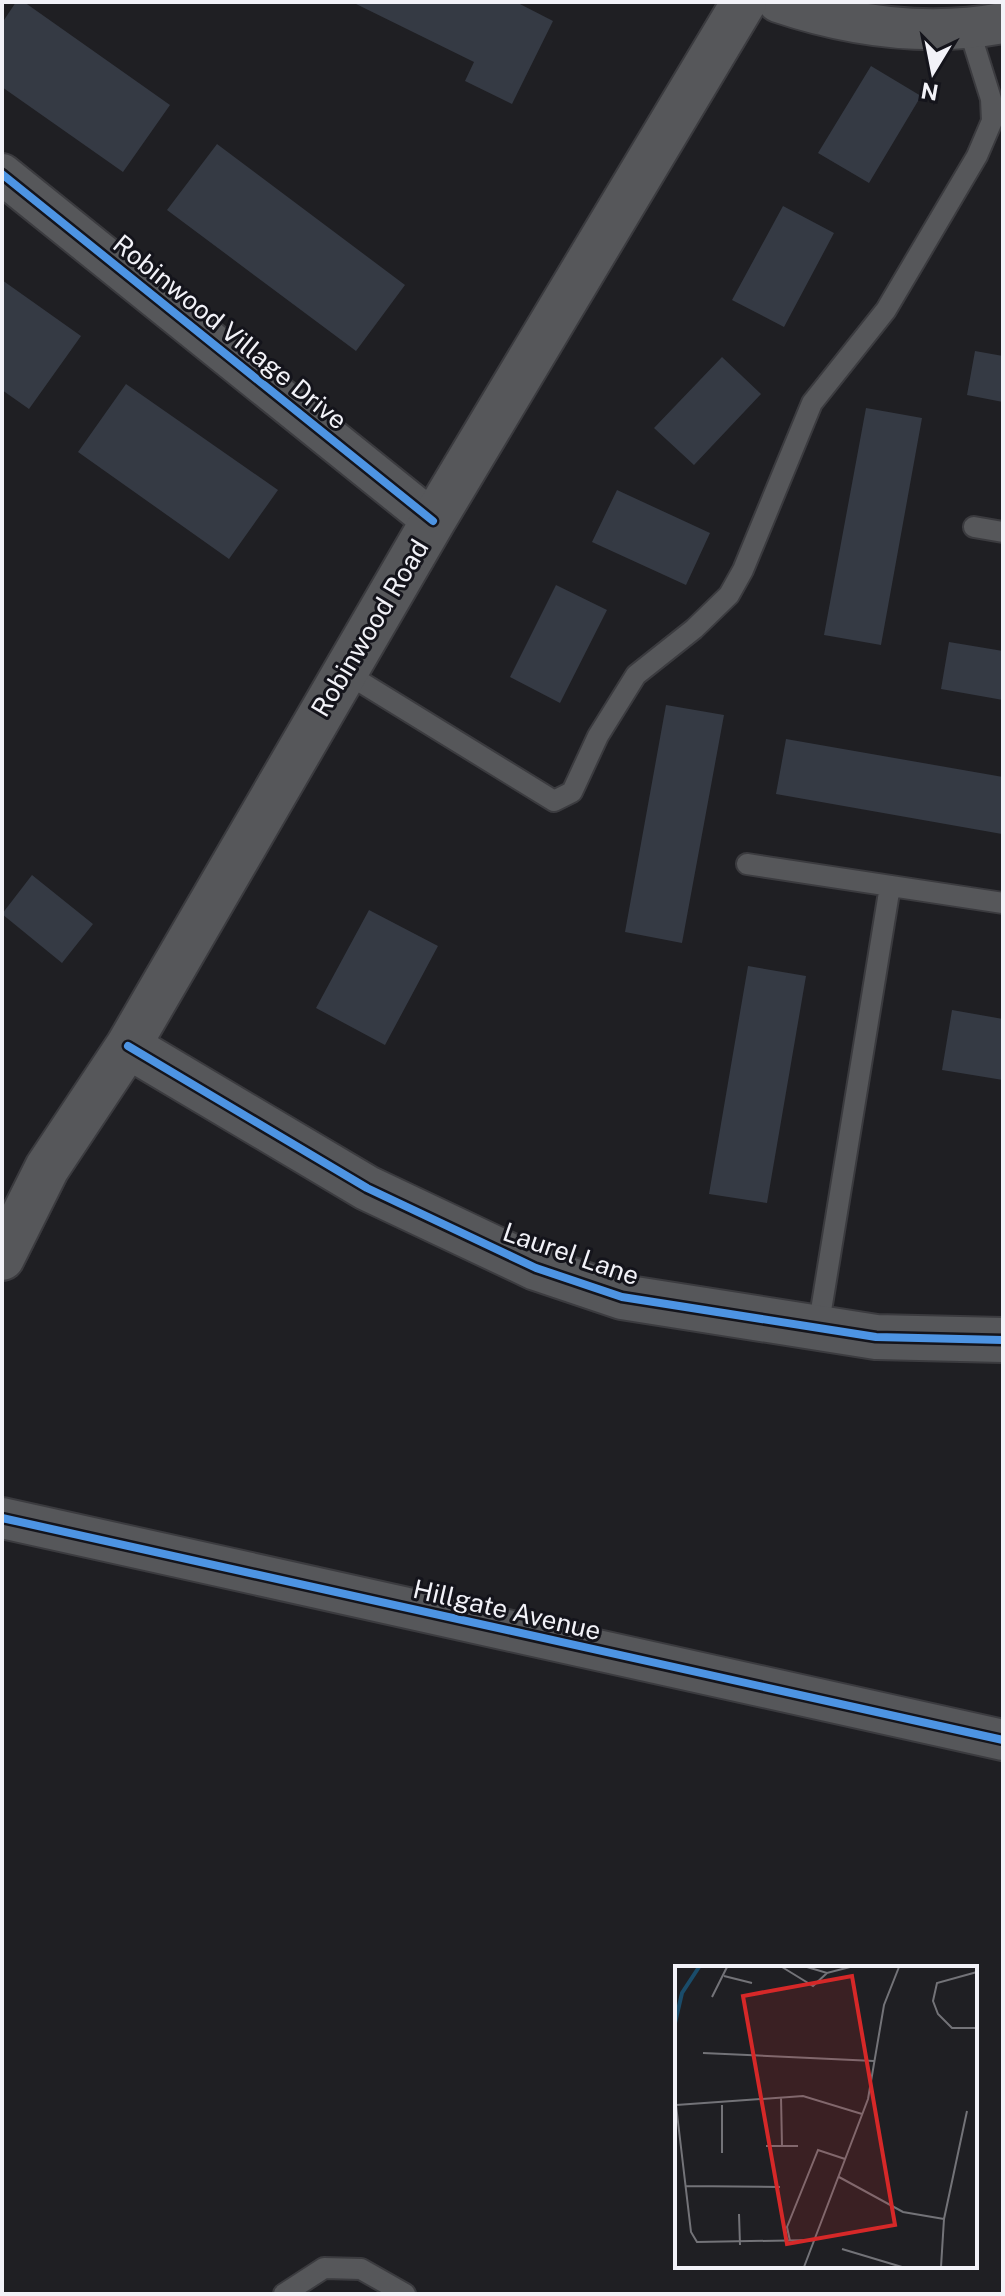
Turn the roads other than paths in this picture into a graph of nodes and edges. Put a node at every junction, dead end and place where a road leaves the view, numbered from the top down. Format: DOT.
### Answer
graph roads {
  1 [pos="744,2"];
  2 [pos="778,2"];
  3 [pos="986,26"];
  4 [pos="2,174"];
  5 [pos="433,521"];
  6 [pos="974,527"];
  7 [pos="1003,532"];
  8 [pos="346,673"];
  9 [pos="747,864"];
  10 [pos="890,886"];
  11 [pos="1003,903"];
  12 [pos="128,1046"];
  13 [pos="2,1258"];
  14 [pos="818,1329"];
  15 [pos="1003,1340"];
  16 [pos="2,1518"];
  17 [pos="1003,1740"];
  18 [pos="284,2294"];
  19 [pos="405,2294"];
  1 -- 5 [label="main road, Robinwood Road"];
  2 -- 3 [label="street"];
  3 -- 8 [label="lane"];
  4 -- 5 [label="street, Robinwood Village Drive"];
  5 -- 8 [label="main road, Robinwood Road"];
  6 -- 7 [label="lane"];
  8 -- 12 [label="main road, Robinwood Road"];
  9 -- 10 [label="lane"];
  10 -- 11 [label="lane"];
  10 -- 14 [label="lane"];
  12 -- 13 [label="main road, Robinwood Road"];
  12 -- 14 [label="main road, Laurel Lane"];
  14 -- 15 [label="main road, Laurel Lane"];
  16 -- 17 [label="street, Hillgate Avenue"];
  18 -- 19 [label="lane"];
}
